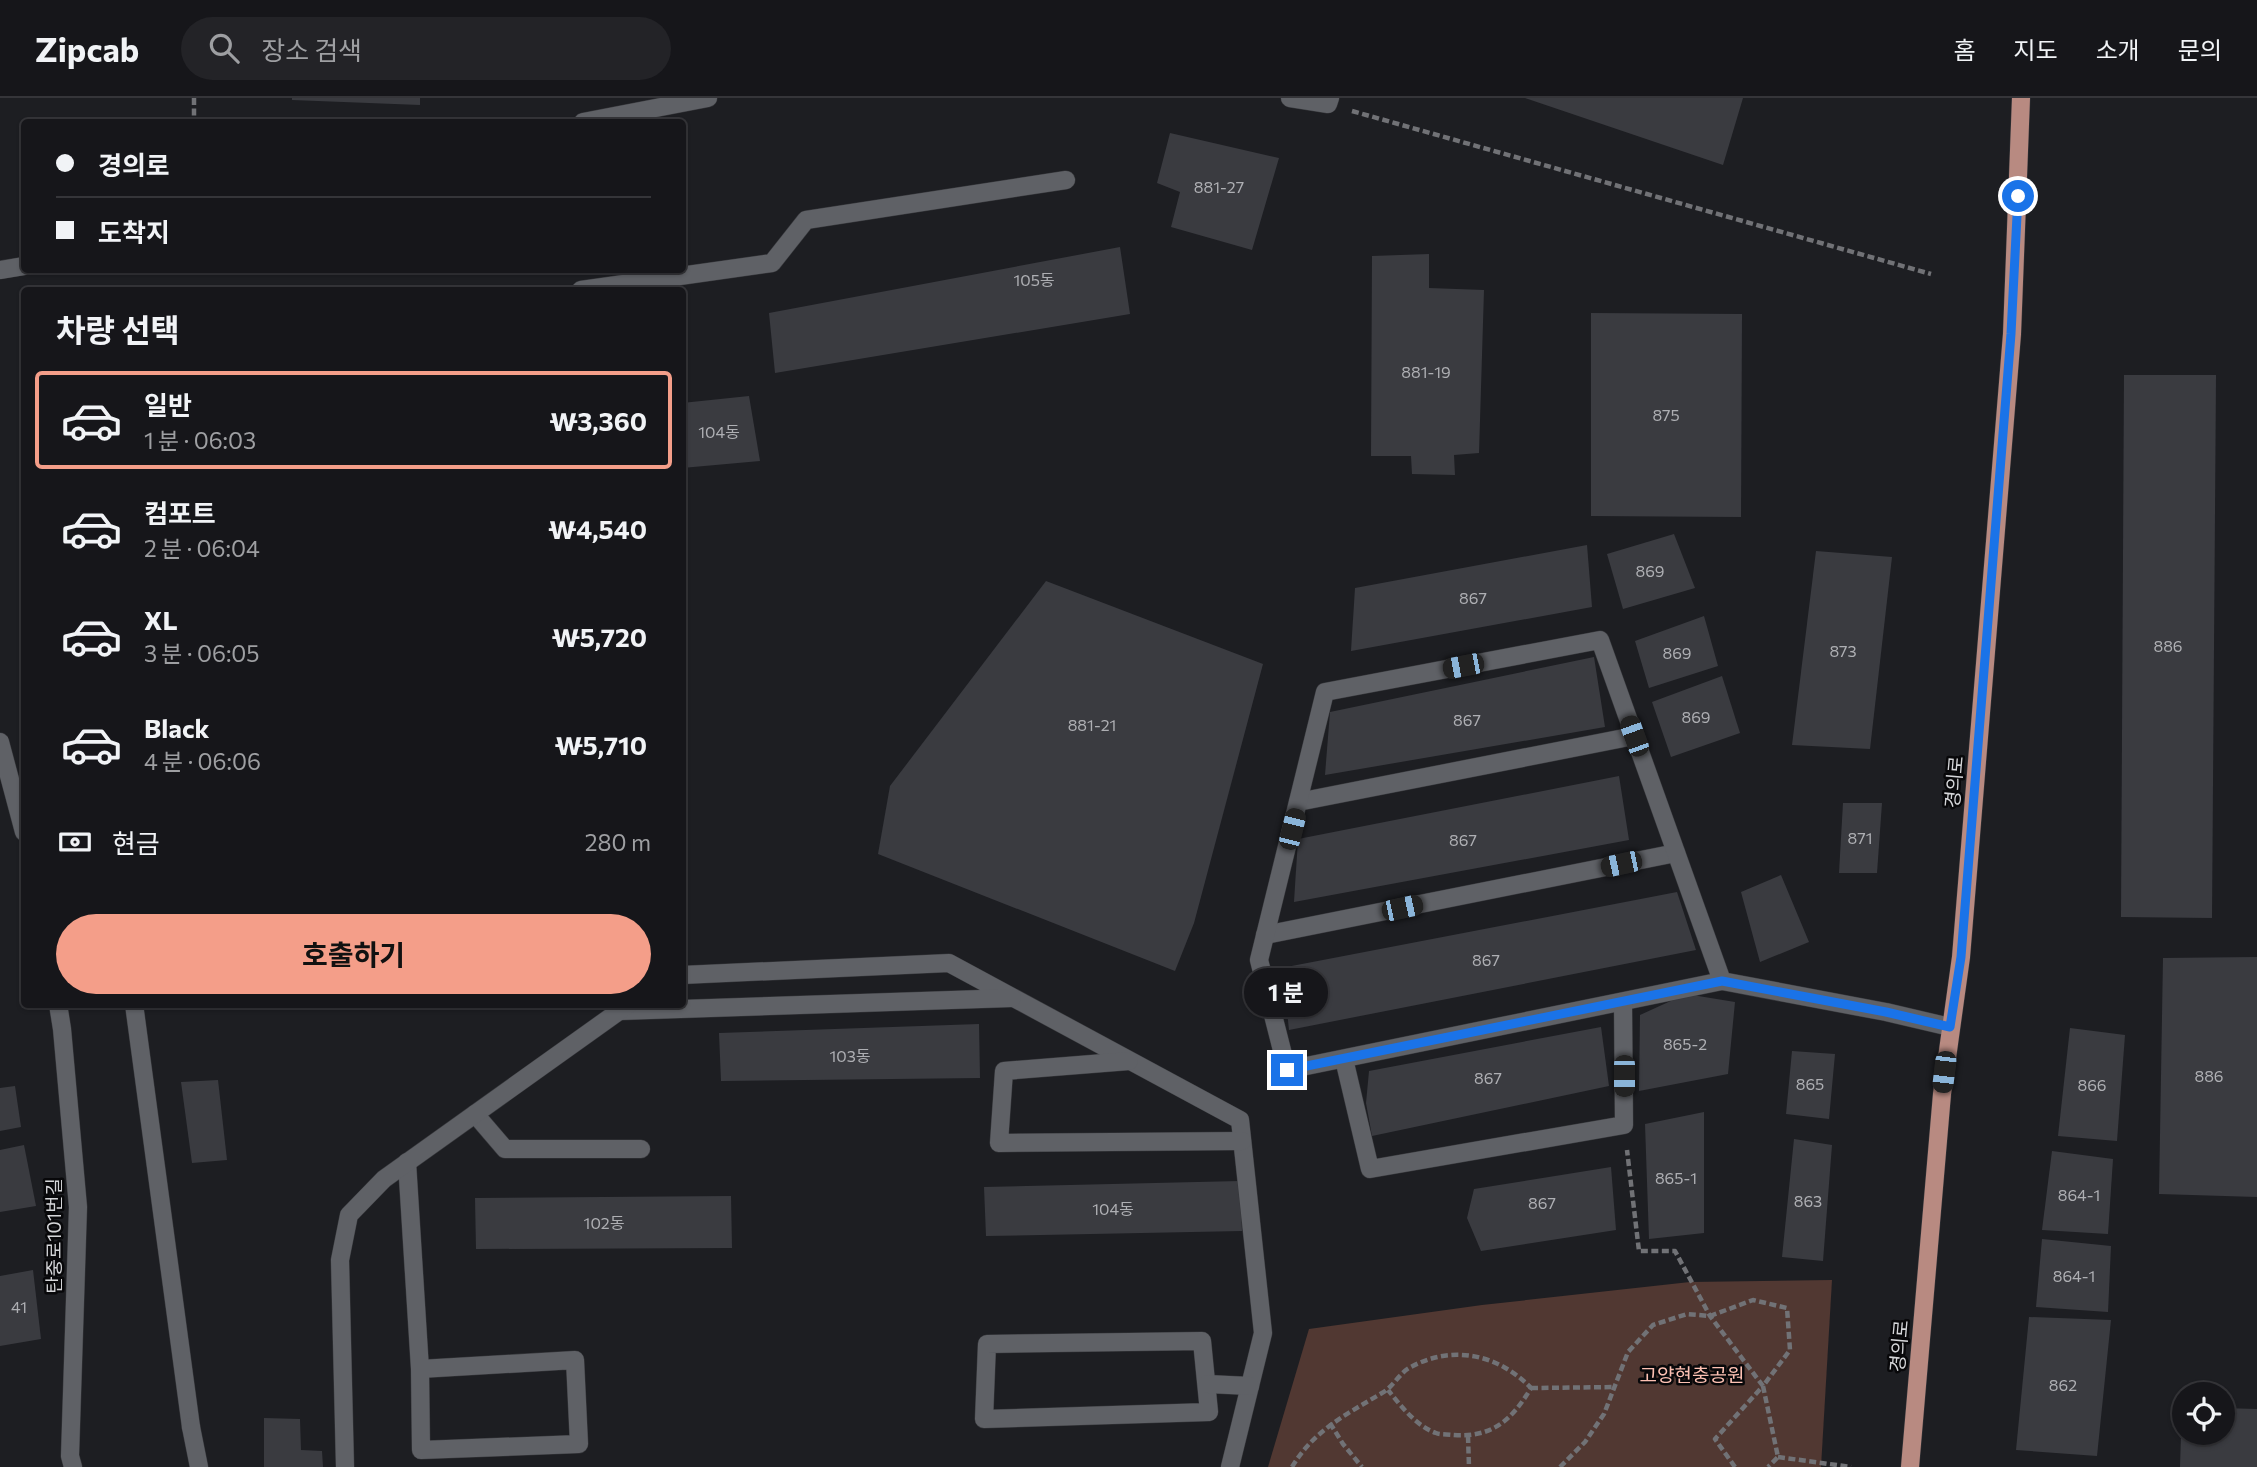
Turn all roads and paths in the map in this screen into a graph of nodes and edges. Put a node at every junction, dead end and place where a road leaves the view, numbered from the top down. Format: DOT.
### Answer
graph roads {
  1 [pos="194,98"];
  2 [pos="708,98"];
  3 [pos="1290,98"];
  4 [pos="2021,98"];
  5 [pos="1329,101"];
  6 [pos="655,116"];
  7 [pos="194,119"];
  8 [pos="619,119"];
  9 [pos="1066,180"];
  10 [pos="21,266"];
  11 [pos="0,270"];
  12 [pos="686,272"];
  13 [pos="661,274"];
  14 [pos="1931,274"];
  15 [pos="596,287"];
  16 [pos="1634,736"];
  17 [pos="0,742"];
  18 [pos="1298,802"];
  19 [pos="21,821"];
  20 [pos="1676,853"];
  21 [pos="1265,935"];
  22 [pos="686,975"];
  23 [pos="1722,981"];
  24 [pos="1014,998"];
  25 [pos="1623,1002"];
  26 [pos="686,1006"];
  27 [pos="59,1008"];
  28 [pos="135,1008"];
  29 [pos="625,1008"];
  30 [pos="1950,1027"];
  31 [pos="1344,1059"];
  32 [pos="1130,1061"];
  33 [pos="475,1114"];
  34 [pos="1624,1125"];
  35 [pos="1242,1141"];
  36 [pos="641,1149"];
  37 [pos="408,1162"];
  38 [pos="1710,1316"];
  39 [pos="420,1369"];
  40 [pos="1208,1384"];
  41 [pos="1250,1386"];
  42 [pos="1763,1386"];
  43 [pos="1616,1387"];
  44 [pos="1531,1388"];
  45 [pos="1388,1390"];
  46 [pos="1330,1423"];
  47 [pos="1468,1436"];
  48 [pos="1778,1457"];
  49 [pos="74,1467"];
  50 [pos="199,1467"];
  51 [pos="345,1467"];
  52 [pos="1230,1467"];
  53 [pos="1292,1467"];
  54 [pos="1362,1467"];
  55 [pos="1469,1467"];
  56 [pos="1560,1467"];
  57 [pos="1735,1467"];
  58 [pos="1768,1467"];
  59 [pos="1851,1467"];
  60 [pos="1910,1467"];
  1 -- 7 [label="path"];
  2 -- 6 [label="street"];
  3 -- 5 [label="street"];
  4 -- 30 [label="main road, 경의로"];
  5 -- 14 [label="path"];
  6 -- 8 [label="street"];
  9 -- 12 [label="street"];
  10 -- 11 [label="street"];
  13 -- 15 [label="street"];
  16 -- 18 [label="street"];
  16 -- 18 [label="street"];
  16 -- 20 [label="street"];
  17 -- 19 [label="street"];
  18 -- 21 [label="street"];
  20 -- 21 [label="street"];
  20 -- 23 [label="street"];
  21 -- 31 [label="street"];
  22 -- 24 [label="street"];
  23 -- 25 [label="street"];
  23 -- 30 [label="street"];
  24 -- 26 [label="street"];
  24 -- 32 [label="street"];
  25 -- 31 [label="street"];
  25 -- 34 [label="street"];
  27 -- 49 [label="street, 탄중로101번길"];
  28 -- 50 [label="street"];
  29 -- 33 [label="street"];
  30 -- 60 [label="main road, 경의로"];
  31 -- 34 [label="street"];
  32 -- 35 [label="street"];
  32 -- 35 [label="street"];
  33 -- 36 [label="street"];
  33 -- 37 [label="street"];
  34 -- 38 [label="path"];
  35 -- 41 [label="street"];
  37 -- 39 [label="street"];
  37 -- 51 [label="street"];
  38 -- 42 [label="path"];
  38 -- 42 [label="path"];
  38 -- 43 [label="path"];
  39 -- 39 [label="street"];
  40 -- 40 [label="street"];
  40 -- 41 [label="street"];
  41 -- 52 [label="street"];
  42 -- 48 [label="path"];
  42 -- 57 [label="path"];
  43 -- 44 [label="path"];
  43 -- 56 [label="path"];
  44 -- 45 [label="path"];
  44 -- 47 [label="path"];
  45 -- 46 [label="path"];
  45 -- 47 [label="path"];
  46 -- 53 [label="path"];
  46 -- 54 [label="path"];
  47 -- 55 [label="path"];
  48 -- 58 [label="path"];
  48 -- 59 [label="path"];
}
